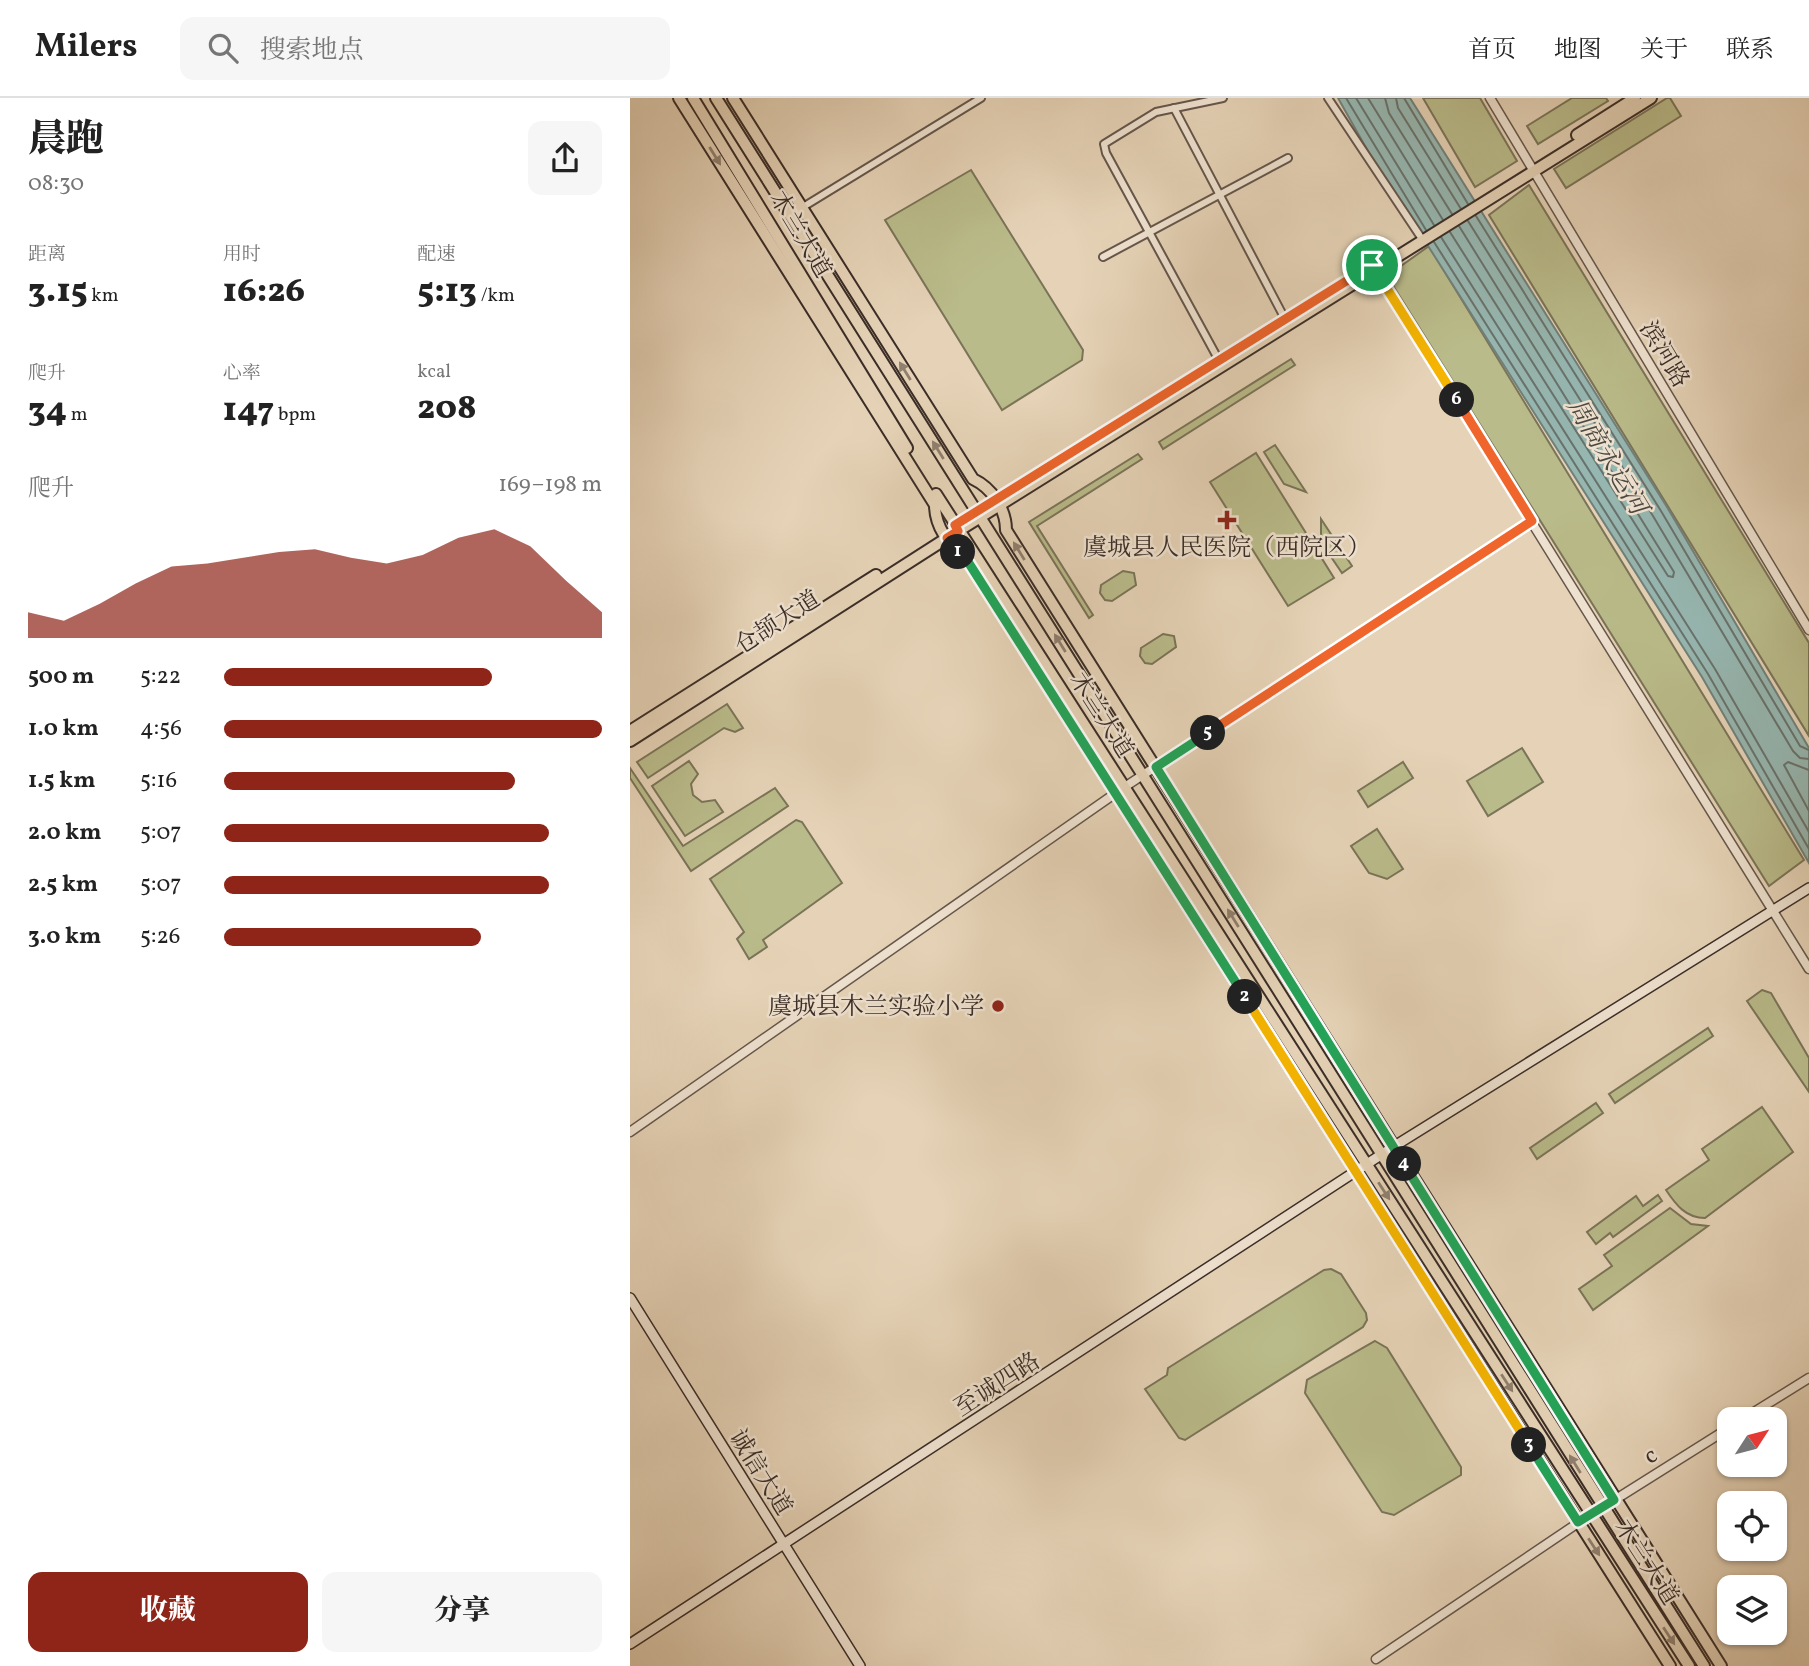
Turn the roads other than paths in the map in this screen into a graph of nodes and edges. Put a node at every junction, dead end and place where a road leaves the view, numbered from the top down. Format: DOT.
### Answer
graph roads {
  1 [pos="679,98"];
  2 [pos="693,98"];
  3 [pos="716,98"];
  4 [pos="733,98"];
  5 [pos="981,98"];
  6 [pos="1223,98"];
  7 [pos="1328,98"];
  8 [pos="1490,98"];
  9 [pos="1634,98"];
  10 [pos="1651,98"];
  11 [pos="1174,108"];
  12 [pos="1288,158"];
  13 [pos="1530,168"];
  14 [pos="1219,195"];
  15 [pos="802,207"];
  16 [pos="790,215"];
  17 [pos="1149,232"];
  18 [pos="1421,237"];
  19 [pos="1102,257"];
  20 [pos="1373,267"];
  21 [pos="1285,320"];
  22 [pos="1220,363"];
  23 [pos="997,503"];
  24 [pos="979,514"];
  25 [pos="1532,521"];
  26 [pos="957,528"];
  27 [pos="945,536"];
  28 [pos="1809,630"];
  29 [pos="630,732"];
  30 [pos="630,741"];
  31 [pos="1156,767"];
  32 [pos="1143,776"];
  33 [pos="1120,790"];
  34 [pos="1809,888"];
  35 [pos="1775,910"];
  36 [pos="1809,969"];
  37 [pos="630,1132"];
  38 [pos="1388,1151"];
  39 [pos="1368,1166"];
  40 [pos="1356,1174"];
  41 [pos="630,1298"];
  42 [pos="1809,1378"];
  43 [pos="1762,1407"];
  44 [pos="1717,1436"];
  45 [pos="1614,1500"];
  46 [pos="1602,1508"];
  47 [pos="1591,1514"];
  48 [pos="1578,1522"];
  49 [pos="784,1545"];
  50 [pos="630,1644"];
  51 [pos="1376,1659"];
  52 [pos="860,1666"];
  53 [pos="1670,1666"];
  54 [pos="1689,1666"];
  55 [pos="1704,1666"];
  56 [pos="1721,1666"];
  1 -- 27 [label="main road, one-way"];
  2 -- 26 [label="main road, 木兰大道"];
  3 -- 16 [label="main road, 木兰大道"];
  4 -- 15 [label="main road"];
  5 -- 15 [label="street"];
  6 -- 11 [label="street"];
  7 -- 18 [label="street"];
  8 -- 13 [label="street, 滨河路"];
  9 -- 13 [label="main road"];
  10 -- 13 [label="main road"];
  11 -- 14 [label="street"];
  11 -- 17 [label="street"];
  12 -- 14 [label="street"];
  13 -- 18 [label="main road"];
  13 -- 28 [label="street, 滨河路"];
  14 -- 17 [label="street"];
  14 -- 21 [label="street"];
  15 -- 16 [label="street"];
  23 -- 15 [label="main road, one-way"];
  24 -- 16 [label="main road, 木兰大道, one-way"];
  17 -- 19 [label="street"];
  17 -- 22 [label="street"];
  18 -- 20 [label="main road"];
  20 -- 21 [label="main road"];
  20 -- 22 [label="main road"];
  20 -- 25 [label="street"];
  21 -- 22 [label="main road"];
  22 -- 23 [label="main road"];
  23 -- 24 [label="main road"];
  31 -- 23 [label="main road, one-way"];
  24 -- 26 [label="main road"];
  32 -- 24 [label="main road, 木兰大道, one-way"];
  25 -- 31 [label="street"];
  25 -- 35 [label="street"];
  26 -- 27 [label="main road"];
  26 -- 33 [label="main road, 木兰大道"];
  27 -- 29 [label="main road, 仓颉大道"];
  27 -- 30 [label="main road, 仓颉大道"];
  27 -- 33 [label="main road"];
  31 -- 32 [label="street"];
  31 -- 38 [label="main road"];
  32 -- 33 [label="street"];
  38 -- 32 [label="main road, 木兰大道, one-way"];
  33 -- 37 [label="street"];
  33 -- 39 [label="main road, 木兰大道"];
  33 -- 40 [label="main road"];
  34 -- 35 [label="main road, 至诚四路"];
  35 -- 36 [label="street"];
  35 -- 38 [label="main road, 至诚四路"];
  38 -- 39 [label="main road, 至诚四路"];
  38 -- 45 [label="main road"];
  46 -- 38 [label="main road, 木兰大道, one-way"];
  39 -- 40 [label="main road, 至诚四路"];
  39 -- 47 [label="main road, 木兰大道, one-way"];
  40 -- 48 [label="main road"];
  40 -- 49 [label="main road, 至诚四路"];
  41 -- 49 [label="main road, 诚信大道"];
  42 -- 43 [label="street"];
  44 -- 45 [label="street, c"];
  45 -- 46 [label="street, c"];
  45 -- 56 [label="main road"];
  46 -- 47 [label="street, c"];
  46 -- 55 [label="main road, 木兰大道"];
  47 -- 48 [label="street, c"];
  47 -- 54 [label="main road, 木兰大道, one-way"];
  48 -- 51 [label="street, c"];
  48 -- 53 [label="main road, one-way"];
  49 -- 50 [label="main road, 至诚四路"];
  49 -- 52 [label="main road, 诚信大道"];
}
